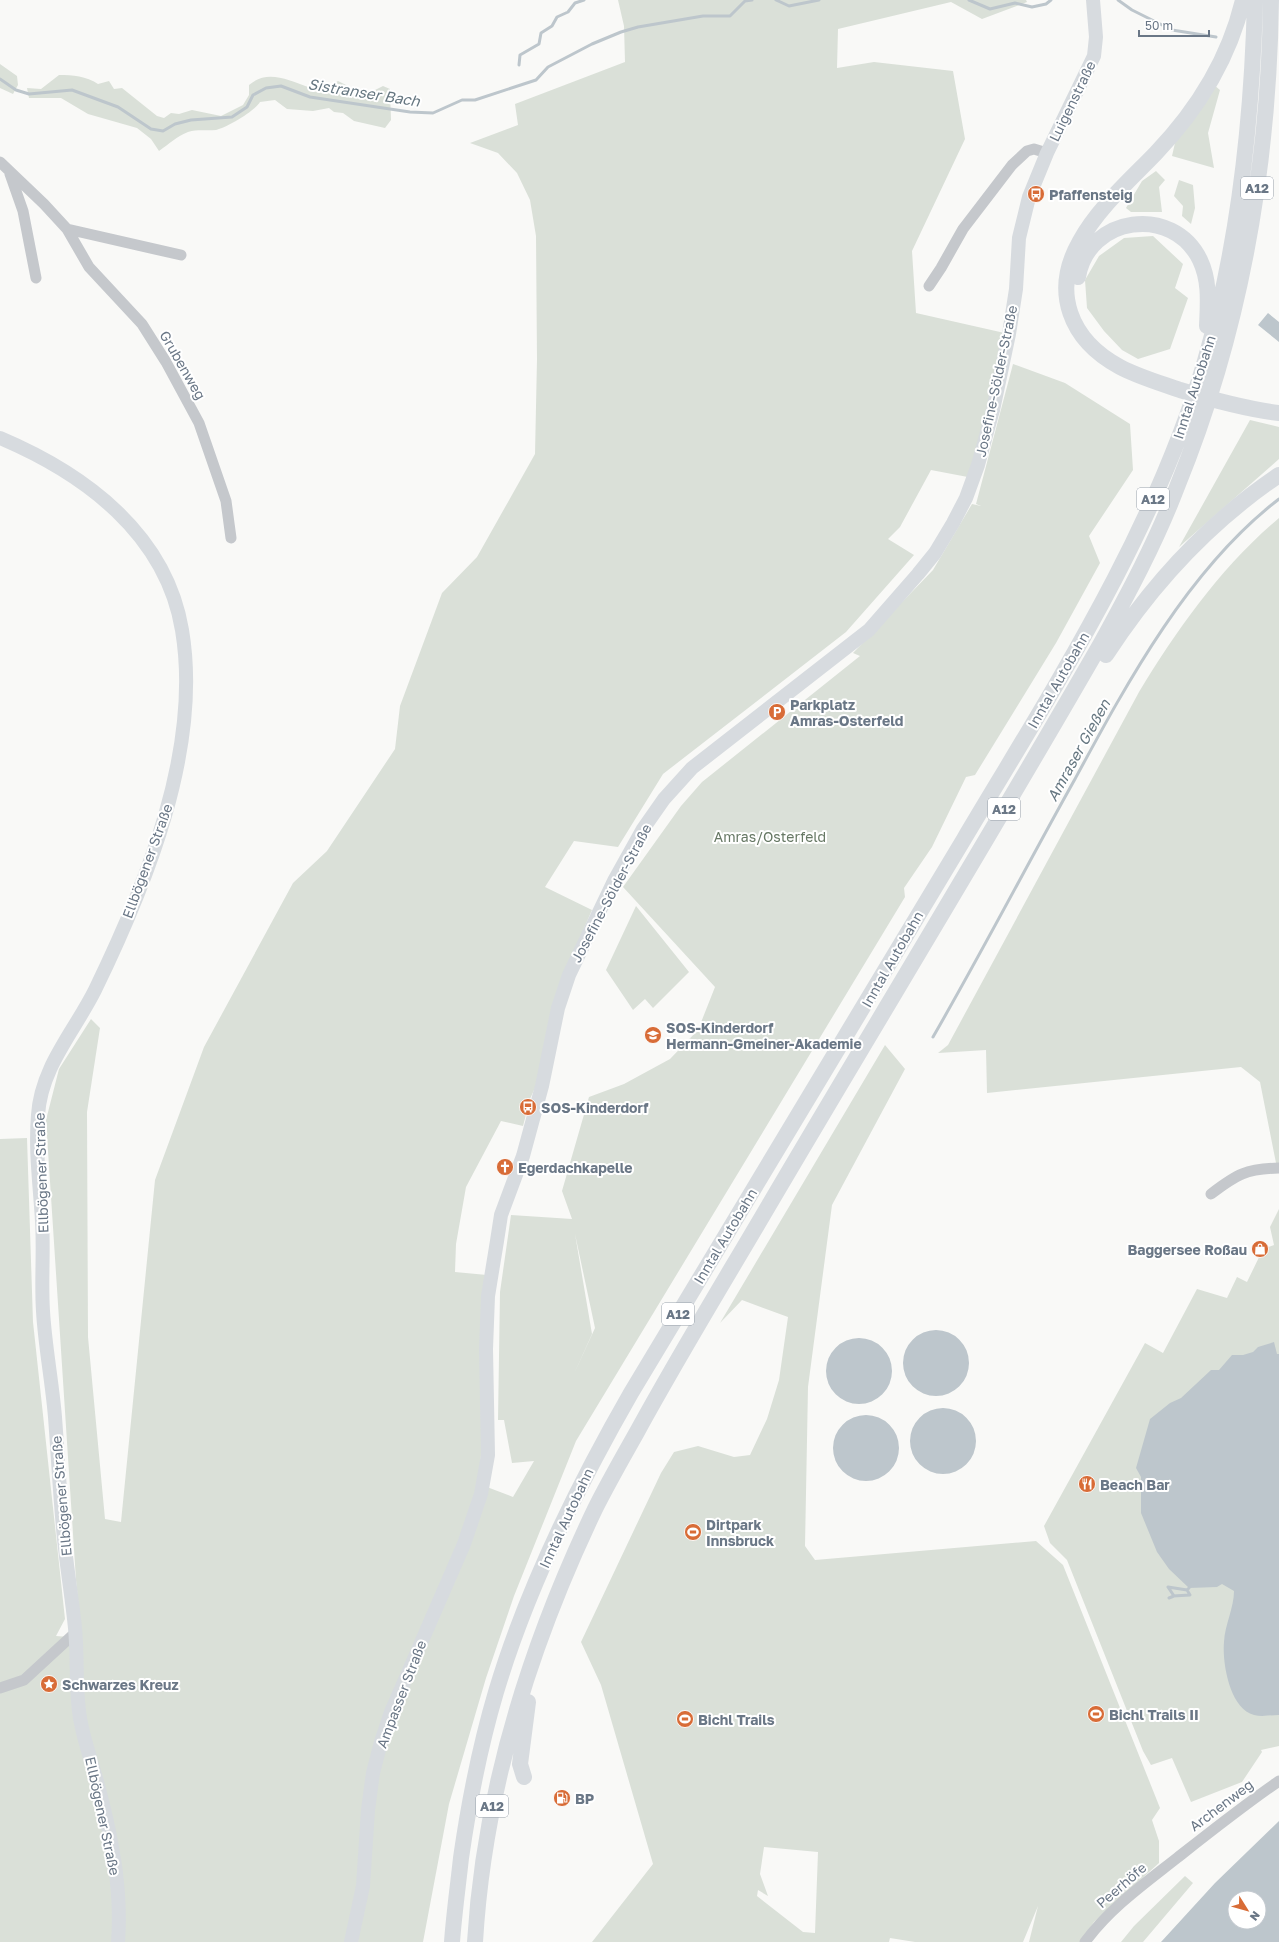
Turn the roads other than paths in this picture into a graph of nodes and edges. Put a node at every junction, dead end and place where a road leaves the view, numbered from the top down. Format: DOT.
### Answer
graph roads {
  1 [pos="1093,0"];
  2 [pos="1243,0"];
  3 [pos="1255,0"];
  4 [pos="1271,0"];
  5 [pos="1046,153"];
  6 [pos="0,162"];
  7 [pos="9,171"];
  8 [pos="67,229"];
  9 [pos="181,255"];
  10 [pos="36,278"];
  11 [pos="928,286"];
  12 [pos="1211,367"];
  13 [pos="1279,404"];
  14 [pos="1279,413"];
  15 [pos="1195,414"];
  16 [pos="0,438"];
  17 [pos="1279,475"];
  18 [pos="231,538"];
  19 [pos="1077,686"];
  20 [pos="1279,1168"];
  21 [pos="1211,1194"];
  22 [pos="488,1455"];
  23 [pos="75,1633"];
  24 [pos="528,1673"];
  25 [pos="0,1688"];
  26 [pos="524,1777"];
  27 [pos="1279,1781"];
  28 [pos="1181,1854"];
  29 [pos="118,1942"];
  30 [pos="351,1942"];
  31 [pos="452,1942"];
  32 [pos="475,1942"];
  33 [pos="1085,1942"];
  1 -- 5 [label="main road, Luigenstraße"];
  2 -- 14 [label="highway"];
  3 -- 12 [label="highway, Inntal Autobahn / A12"];
  4 -- 12 [label="highway, Inntal Autobahn / A12"];
  5 -- 11 [label="street"];
  5 -- 22 [label="main road, Josefine-Sölder-Straße"];
  6 -- 7 [label="street, Grubenweg"];
  7 -- 8 [label="street, Grubenweg"];
  7 -- 10 [label="street, Grubenweg"];
  8 -- 9 [label="street"];
  8 -- 18 [label="street, Grubenweg"];
  12 -- 13 [label="highway"];
  12 -- 15 [label="highway, Inntal Autobahn / A12"];
  15 -- 19 [label="highway, Inntal Autobahn / A12"];
  15 -- 31 [label="highway, Inntal Autobahn / A12"];
  16 -- 23 [label="main road, Ellbögener Straße"];
  17 -- 19 [label="highway"];
  19 -- 24 [label="highway, Inntal Autobahn / A12"];
  20 -- 21 [label="street"];
  22 -- 30 [label="main road, Ampasser Straße"];
  23 -- 25 [label="street"];
  23 -- 29 [label="main road, Ellbögener Straße"];
  24 -- 26 [label="highway"];
  24 -- 32 [label="highway, Inntal Autobahn / A12"];
  27 -- 28 [label="street, Archenweg"];
  28 -- 33 [label="street, Peerhöfe"];
}
